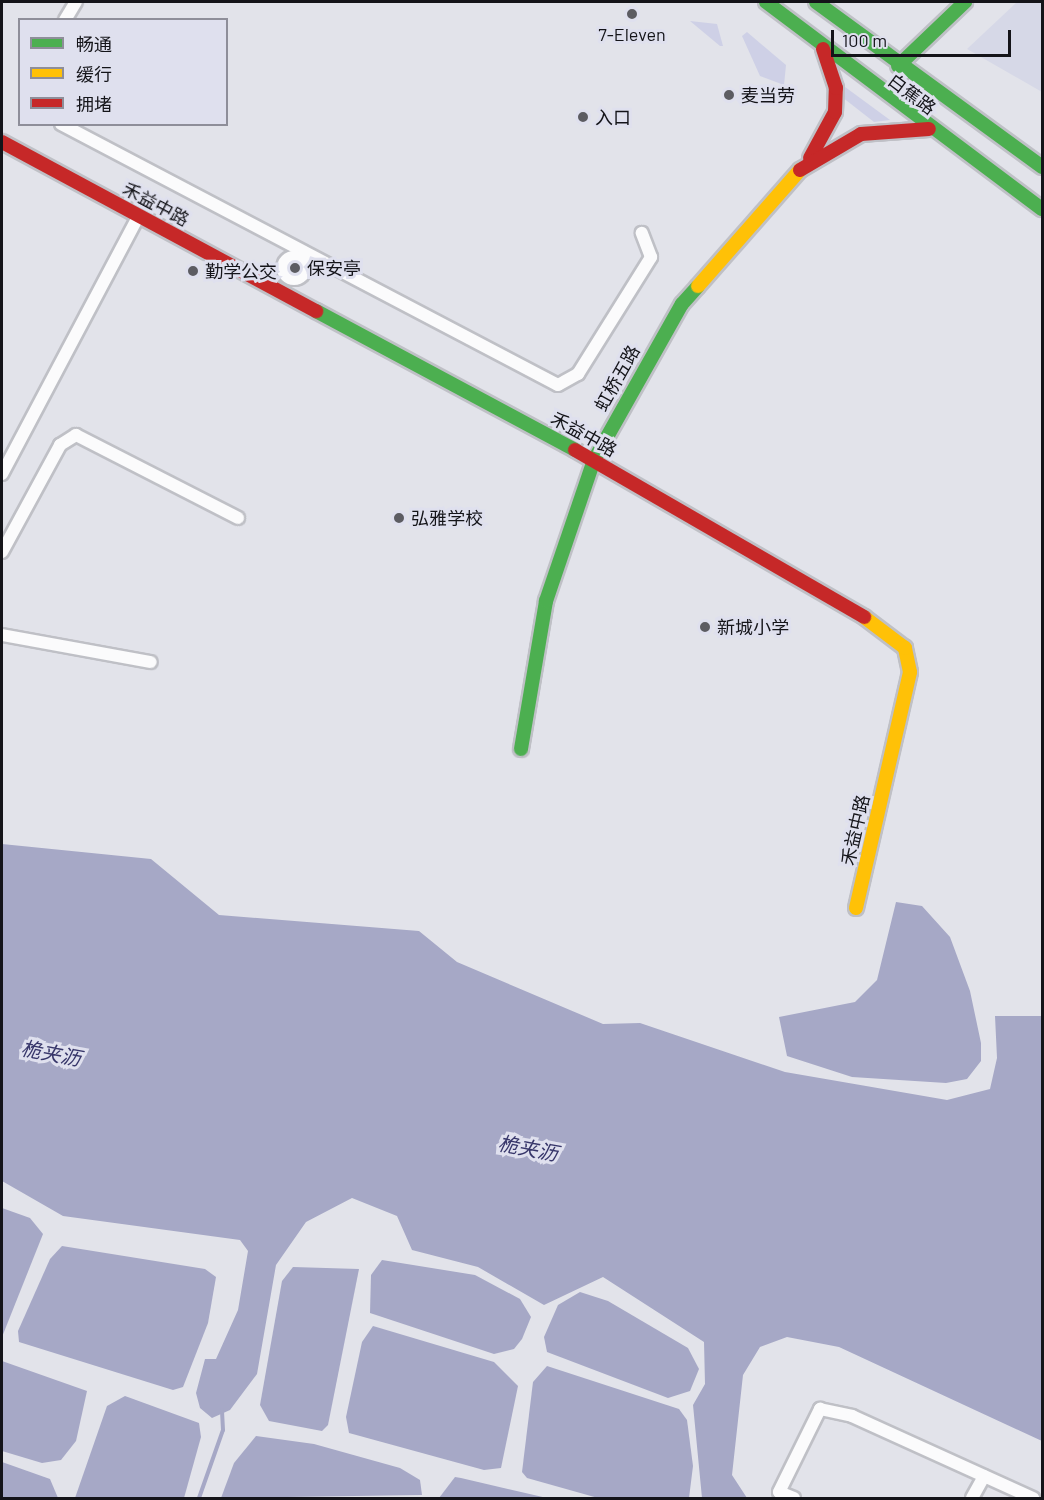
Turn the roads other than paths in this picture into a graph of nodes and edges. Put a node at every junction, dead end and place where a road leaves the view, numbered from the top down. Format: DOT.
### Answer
graph roads {
  1 [pos="76,2"];
  2 [pos="766,2"];
  3 [pos="816,2"];
  4 [pos="965,2"];
  5 [pos="65,18"];
  6 [pos="823,49"];
  7 [pos="898,66"];
  8 [pos="65,126"];
  9 [pos="928,129"];
  10 [pos="2,141"];
  11 [pos="1042,167"];
  12 [pos="800,170"];
  13 [pos="1042,209"];
  14 [pos="139,216"];
  15 [pos="642,233"];
  16 [pos="302,255"];
  17 [pos="281,292"];
  18 [pos="594,460"];
  19 [pos="2,474"];
  20 [pos="238,518"];
  21 [pos="2,552"];
  22 [pos="2,636"];
  23 [pos="151,662"];
  24 [pos="521,749"];
  25 [pos="856,908"];
  26 [pos="984,1476"];
  27 [pos="794,1498"];
  28 [pos="972,1498"];
  29 [pos="1033,1498"];
  1 -- 5 [label="street"];
  2 -- 6 [label="street, 白蕉路"];
  3 -- 7 [label="street, 白蕉路"];
  4 -- 7 [label="street"];
  6 -- 9 [label="street, 白蕉路"];
  6 -- 12 [label="street"];
  7 -- 11 [label="street, 白蕉路"];
  8 -- 16 [label="street"];
  9 -- 12 [label="street"];
  9 -- 13 [label="street, 白蕉路"];
  10 -- 14 [label="street, 禾益中路"];
  12 -- 18 [label="street, 虹桥五路"];
  14 -- 17 [label="street, 禾益中路"];
  14 -- 19 [label="street"];
  15 -- 16 [label="street"];
  16 -- 17 [label="street"];
  17 -- 18 [label="street, 禾益中路"];
  18 -- 24 [label="street, 虹桥五路"];
  18 -- 25 [label="street, 禾益中路"];
  20 -- 21 [label="street"];
  22 -- 23 [label="street"];
  26 -- 27 [label="street"];
  26 -- 28 [label="street"];
  26 -- 29 [label="street"];
}
